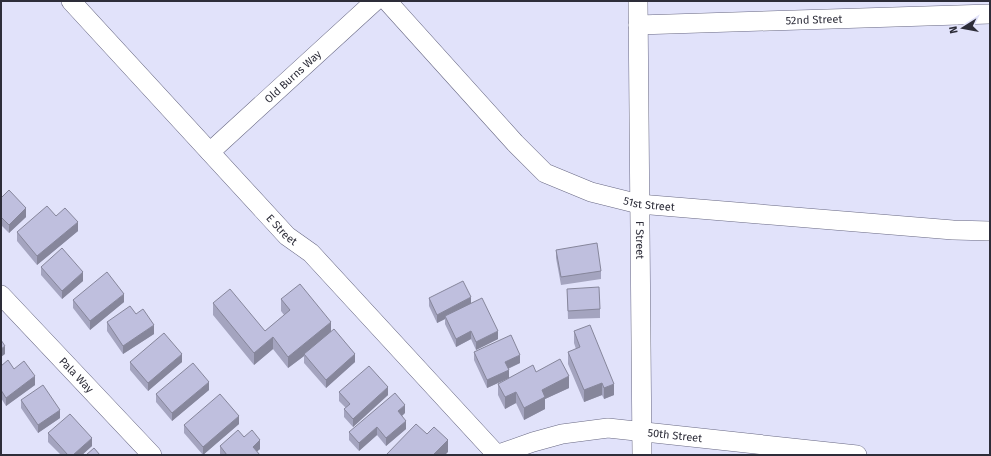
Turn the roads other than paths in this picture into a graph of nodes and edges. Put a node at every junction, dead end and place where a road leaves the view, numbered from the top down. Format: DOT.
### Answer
graph roads {
  1 [pos="71,1"];
  2 [pos="375,1"];
  3 [pos="388,1"];
  4 [pos="638,1"];
  5 [pos="917,9"];
  6 [pos="990,14"];
  7 [pos="638,25"];
  8 [pos="210,152"];
  9 [pos="638,204"];
  10 [pos="990,231"];
  11 [pos="1,295"];
  12 [pos="642,432"];
  13 [pos="152,455"];
  14 [pos="496,455"];
  15 [pos="642,455"];
  16 [pos="857,455"];
  1 -- 8 [label="street, E Street"];
  2 -- 8 [label="street, Old Burns Way"];
  3 -- 9 [label="street, 51st Street"];
  4 -- 7 [label="street, F Street"];
  5 -- 6 [label="street, 52nd Street"];
  5 -- 7 [label="street, 52nd Street"];
  7 -- 9 [label="street, F Street"];
  8 -- 14 [label="street, E Street"];
  9 -- 10 [label="street, 51st Street"];
  9 -- 12 [label="street, F Street"];
  11 -- 13 [label="street, Pala Way"];
  12 -- 14 [label="street, 50th Street"];
  12 -- 15 [label="street, F Street"];
  12 -- 16 [label="street, 50th Street"];
}
